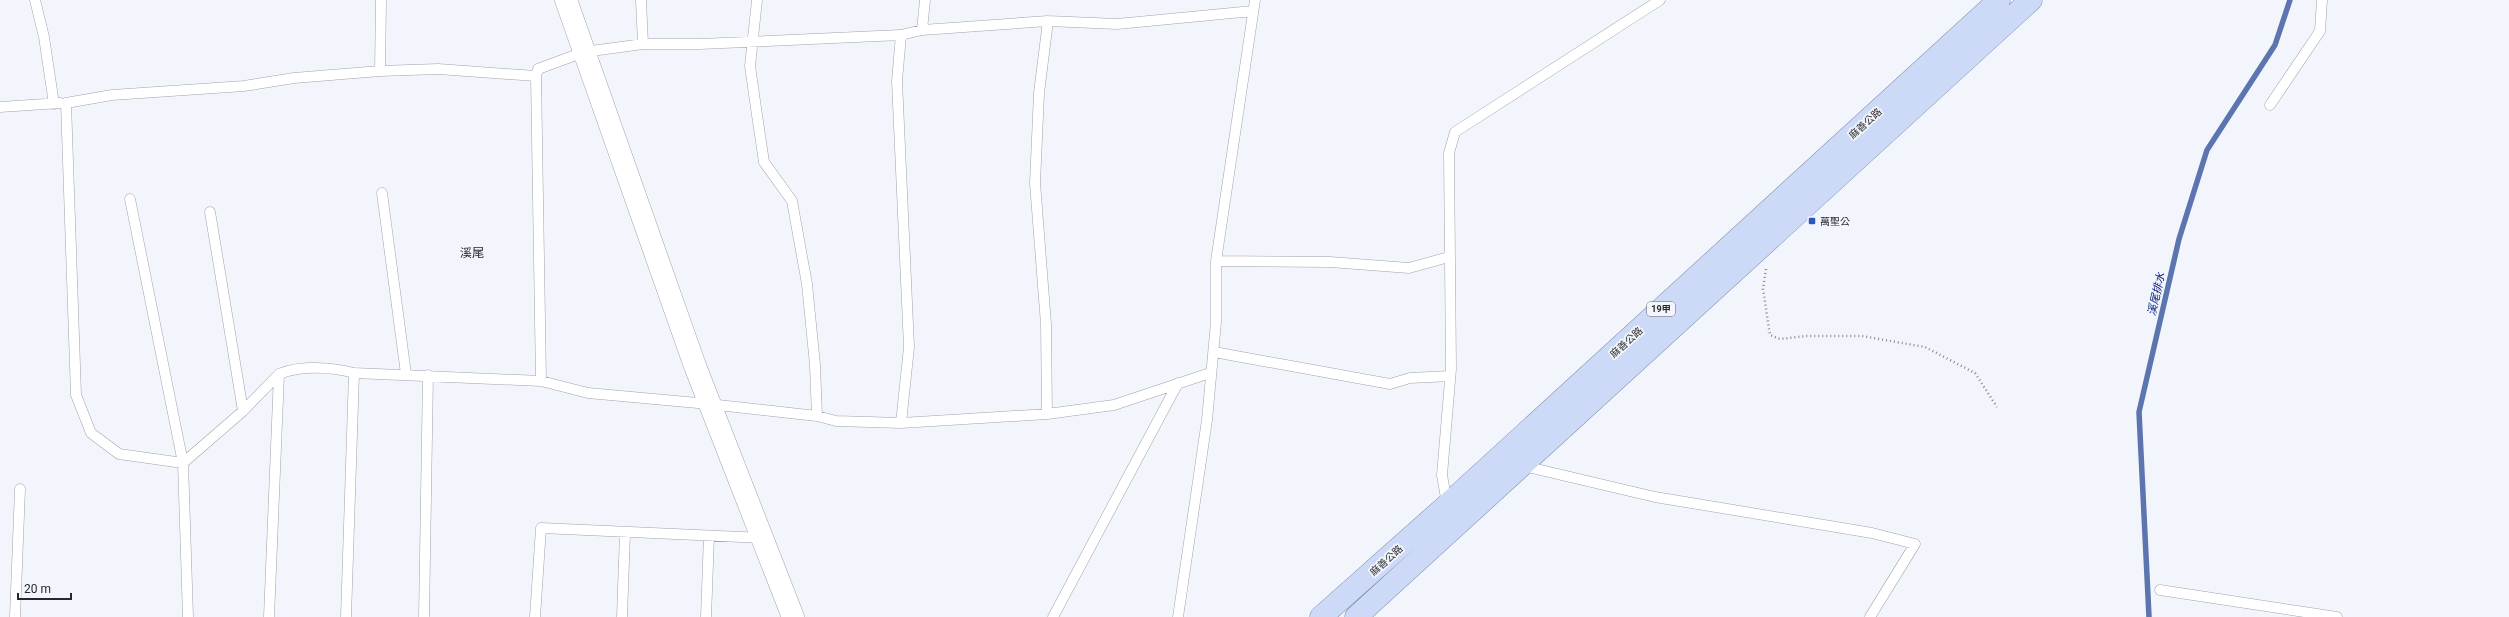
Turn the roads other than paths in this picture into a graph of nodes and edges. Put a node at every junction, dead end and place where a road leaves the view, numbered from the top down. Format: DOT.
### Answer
graph roads {
  1 [pos="35,0"];
  2 [pos="381,0"];
  3 [pos="566,0"];
  4 [pos="642,0"];
  5 [pos="757,0"];
  6 [pos="925,0"];
  7 [pos="1255,0"];
  8 [pos="1660,0"];
  9 [pos="1999,0"];
  10 [pos="2031,0"];
  11 [pos="2322,0"];
  12 [pos="1253,11"];
  13 [pos="1048,21"];
  14 [pos="922,30"];
  15 [pos="901,35"];
  16 [pos="752,42"];
  17 [pos="643,44"];
  18 [pos="584,52"];
  19 [pos="380,71"];
  20 [pos="536,76"];
  21 [pos="66,103"];
  22 [pos="54,104"];
  23 [pos="2270,105"];
  24 [pos="0,107"];
  25 [pos="382,193"];
  26 [pos="130,198"];
  27 [pos="210,212"];
  28 [pos="1448,257"];
  29 [pos="1216,261"];
  30 [pos="1214,352"];
  31 [pos="354,373"];
  32 [pos="1210,373"];
  33 [pos="279,374"];
  34 [pos="406,374"];
  35 [pos="428,375"];
  36 [pos="1450,376"];
  37 [pos="541,382"];
  38 [pos="1178,383"];
  39 [pos="709,404"];
  40 [pos="244,412"];
  41 [pos="1048,414"];
  42 [pos="817,416"];
  43 [pos="902,424"];
  44 [pos="183,463"];
  45 [pos="1524,466"];
  46 [pos="20,489"];
  47 [pos="1447,505"];
  48 [pos="1462,522"];
  49 [pos="625,532"];
  50 [pos="709,536"];
  51 [pos="764,538"];
  52 [pos="2160,590"];
  53 [pos="15,617"];
  54 [pos="188,617"];
  55 [pos="269,617"];
  56 [pos="346,617"];
  57 [pos="424,617"];
  58 [pos="535,617"];
  59 [pos="622,617"];
  60 [pos="706,617"];
  61 [pos="793,617"];
  62 [pos="1053,617"];
  63 [pos="1178,617"];
  64 [pos="1321,617"];
  65 [pos="1356,617"];
  66 [pos="1870,617"];
  67 [pos="2337,617"];
  1 -- 22 [label="lane"];
  2 -- 19 [label="lane"];
  3 -- 18 [label="street"];
  4 -- 17 [label="lane"];
  5 -- 16 [label="lane"];
  6 -- 14 [label="lane"];
  7 -- 12 [label="lane"];
  8 -- 28 [label="lane"];
  9 -- 47 [label="main road, 麻善公路 / 19甲"];
  10 -- 45 [label="main road, 麻善公路 / 19甲"];
  11 -- 23 [label="lane"];
  12 -- 13 [label="lane"];
  12 -- 29 [label="lane"];
  13 -- 14 [label="lane"];
  13 -- 41 [label="lane"];
  14 -- 15 [label="lane"];
  15 -- 16 [label="lane"];
  15 -- 43 [label="lane"];
  16 -- 17 [label="lane"];
  16 -- 42 [label="lane"];
  17 -- 18 [label="lane"];
  18 -- 20 [label="lane"];
  18 -- 39 [label="street"];
  19 -- 20 [label="lane"];
  19 -- 21 [label="lane"];
  20 -- 37 [label="lane"];
  21 -- 22 [label="lane"];
  21 -- 44 [label="lane"];
  22 -- 24 [label="lane"];
  25 -- 34 [label="lane"];
  26 -- 44 [label="lane"];
  27 -- 40 [label="lane"];
  28 -- 29 [label="lane"];
  28 -- 36 [label="lane"];
  29 -- 30 [label="lane"];
  30 -- 32 [label="lane"];
  30 -- 36 [label="lane"];
  31 -- 33 [label="lane"];
  31 -- 34 [label="lane"];
  31 -- 56 [label="lane"];
  32 -- 38 [label="lane"];
  32 -- 63 [label="lane"];
  33 -- 40 [label="lane"];
  33 -- 55 [label="lane"];
  34 -- 35 [label="lane"];
  35 -- 37 [label="lane"];
  35 -- 57 [label="lane"];
  36 -- 47 [label="lane"];
  37 -- 39 [label="lane"];
  38 -- 41 [label="lane"];
  38 -- 62 [label="lane"];
  39 -- 42 [label="lane"];
  39 -- 51 [label="street"];
  40 -- 44 [label="lane"];
  41 -- 43 [label="lane"];
  42 -- 43 [label="lane"];
  44 -- 54 [label="lane"];
  45 -- 48 [label="main road, 麻善公路 / 19甲"];
  45 -- 66 [label="lane"];
  46 -- 53 [label="lane"];
  47 -- 48 [label="lane"];
  47 -- 64 [label="main road, 麻善公路 / 19甲"];
  48 -- 65 [label="main road, 麻善公路 / 19甲"];
  49 -- 50 [label="lane"];
  49 -- 58 [label="lane"];
  49 -- 59 [label="lane"];
  50 -- 51 [label="lane"];
  50 -- 60 [label="lane"];
  51 -- 61 [label="street"];
  52 -- 67 [label="lane"];
}
